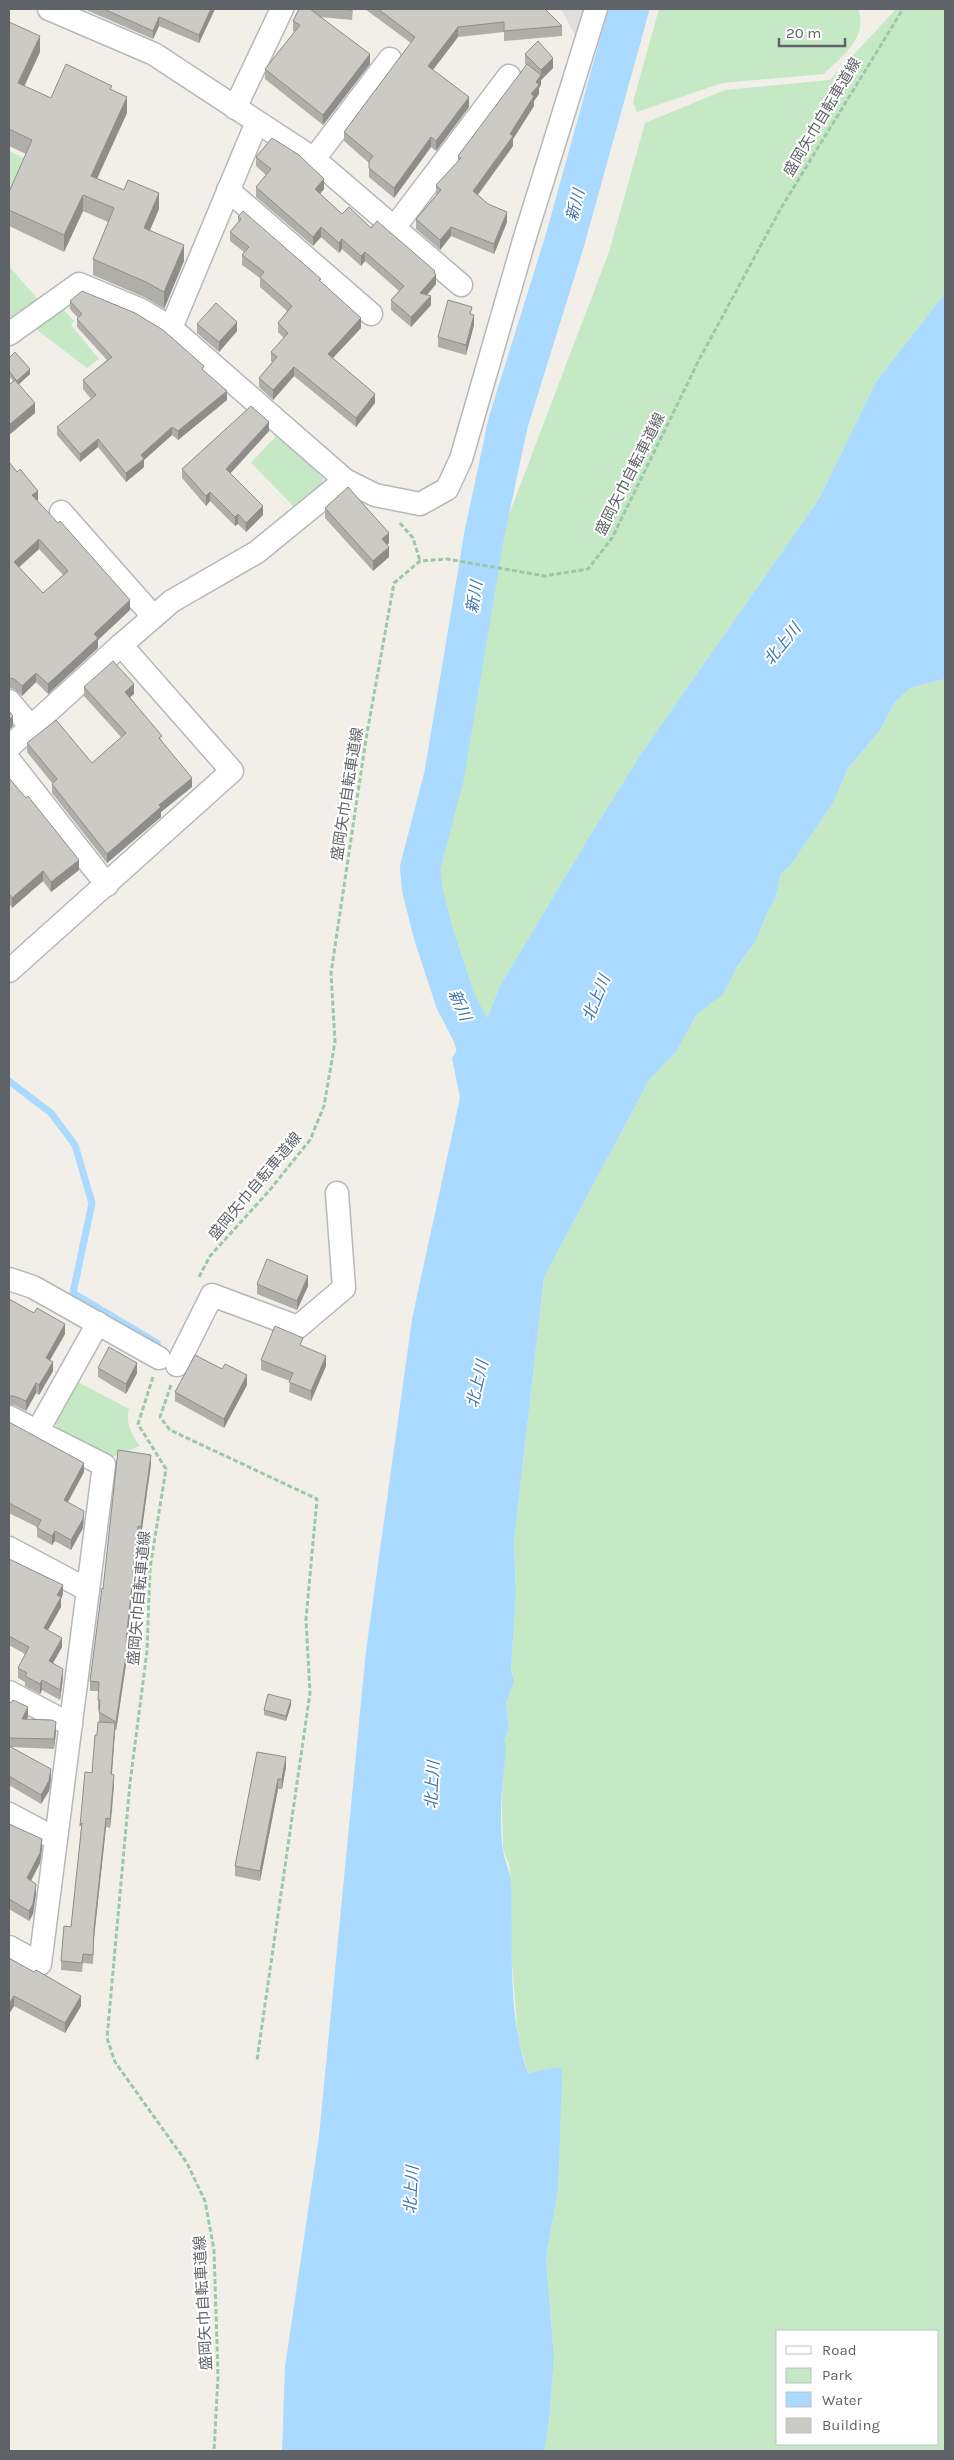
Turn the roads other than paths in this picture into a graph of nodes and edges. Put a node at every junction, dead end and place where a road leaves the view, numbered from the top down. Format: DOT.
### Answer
graph roads {
  1 [pos="50,9"];
  2 [pos="282,9"];
  3 [pos="596,9"];
  4 [pos="390,59"];
  5 [pos="509,76"];
  6 [pos="235,108"];
  7 [pos="256,122"];
  8 [pos="314,159"];
  9 [pos="228,190"];
  10 [pos="394,228"];
  11 [pos="461,285"];
  12 [pos="371,314"];
  13 [pos="171,328"];
  14 [pos="9,334"];
  15 [pos="345,480"];
  16 [pos="61,512"];
  17 [pos="153,616"];
  18 [pos="121,645"];
  19 [pos="9,702"];
  20 [pos="30,727"];
  21 [pos="9,747"];
  22 [pos="9,760"];
  23 [pos="107,885"];
  24 [pos="9,971"];
  25 [pos="338,1193"];
  26 [pos="9,1280"];
  27 [pos="98,1323"];
  28 [pos="9,1417"];
  29 [pos="37,1432"];
  30 [pos="9,1548"];
  31 [pos="88,1590"];
  32 [pos="9,1692"];
  33 [pos="71,1725"];
  34 [pos="9,1814"];
  35 [pos="56,1839"];
  36 [pos="9,1947"];
  1 -- 6 [label="street"];
  2 -- 6 [label="street"];
  3 -- 15 [label="street"];
  4 -- 8 [label="street"];
  5 -- 10 [label="street"];
  6 -- 7 [label="street"];
  7 -- 8 [label="street"];
  7 -- 9 [label="street"];
  8 -- 10 [label="street"];
  9 -- 12 [label="street"];
  9 -- 13 [label="street"];
  10 -- 11 [label="street"];
  13 -- 14 [label="street"];
  13 -- 15 [label="street"];
  15 -- 17 [label="street"];
  16 -- 17 [label="street"];
  17 -- 18 [label="street"];
  18 -- 20 [label="street"];
  18 -- 23 [label="street"];
  19 -- 20 [label="street"];
  20 -- 21 [label="street"];
  22 -- 23 [label="street"];
  23 -- 24 [label="street"];
  25 -- 27 [label="street"];
  26 -- 27 [label="street"];
  27 -- 29 [label="street"];
  28 -- 29 [label="street"];
  29 -- 31 [label="street"];
  30 -- 31 [label="street"];
  31 -- 33 [label="street"];
  32 -- 33 [label="street"];
  33 -- 35 [label="street"];
  34 -- 35 [label="street"];
  35 -- 36 [label="street"];
}
